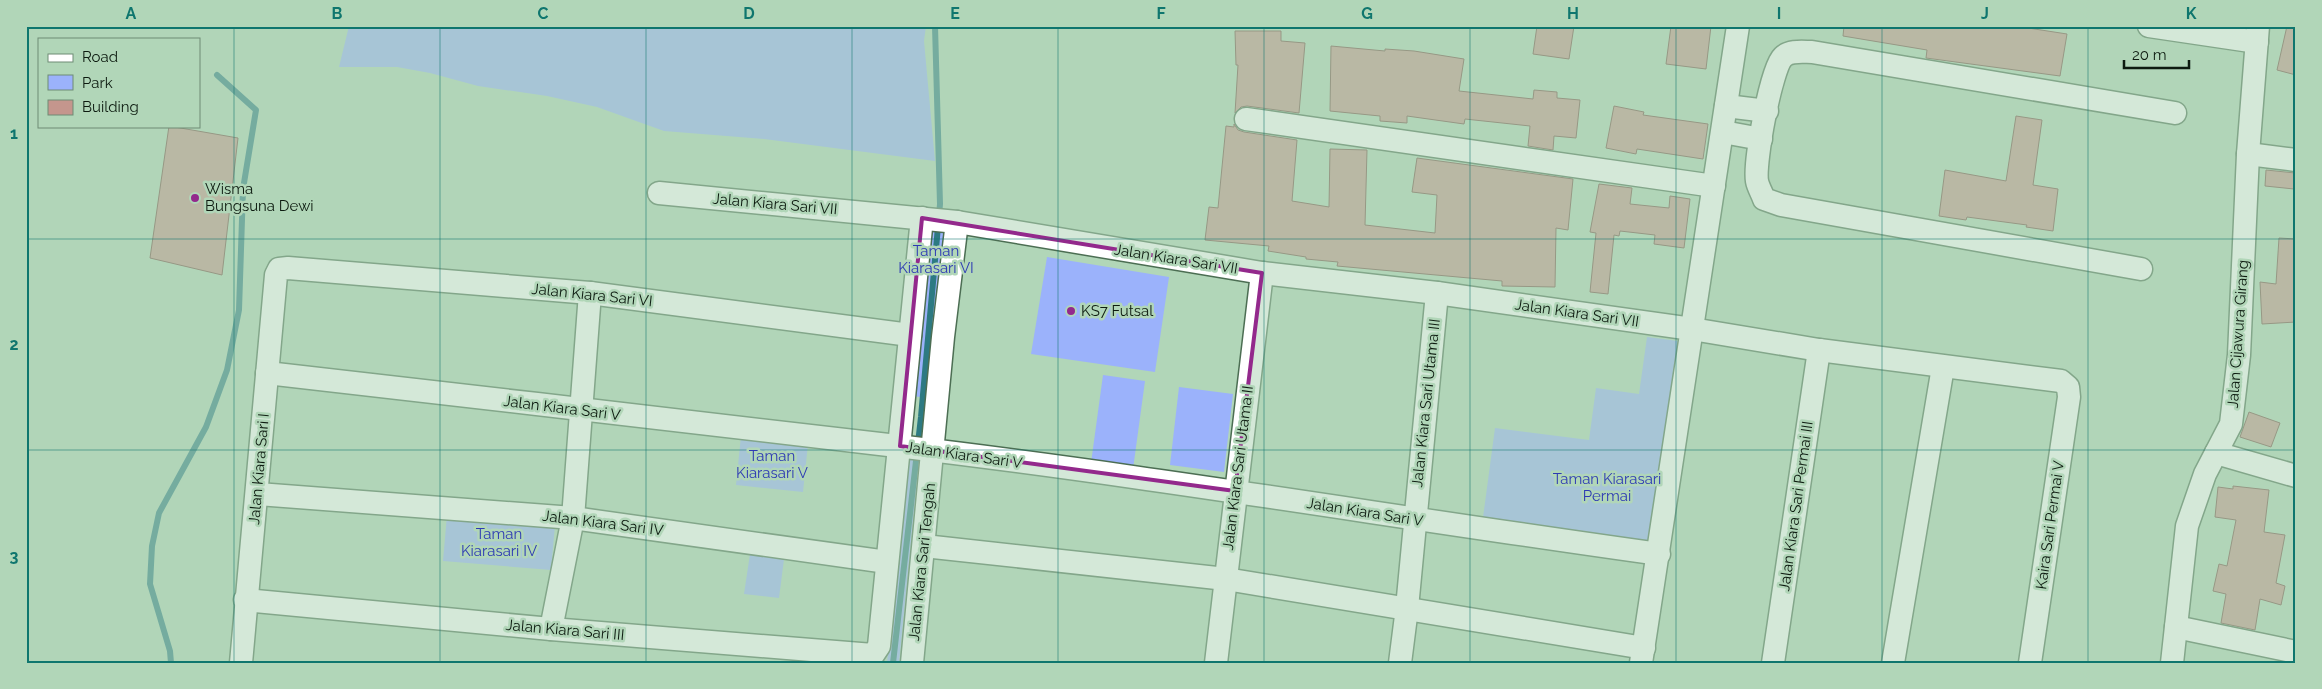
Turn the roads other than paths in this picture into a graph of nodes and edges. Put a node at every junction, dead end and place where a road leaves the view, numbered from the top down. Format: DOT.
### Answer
graph roads {
  1 [pos="1738,26"];
  2 [pos="2149,26"];
  3 [pos="2257,34"];
  4 [pos="1726,106"];
  5 [pos="1766,111"];
  6 [pos="2174,113"];
  7 [pos="1246,119"];
  8 [pos="1723,132"];
  9 [pos="1761,139"];
  10 [pos="2248,154"];
  11 [pos="2296,160"];
  12 [pos="1714,186"];
  13 [pos="659,193"];
  14 [pos="939,220"];
  15 [pos="2141,269"];
  16 [pos="1262,273"];
  17 [pos="276,276"];
  18 [pos="590,293"];
  19 [pos="1437,293"];
  20 [pos="1692,329"];
  21 [pos="910,335"];
  22 [pos="1819,350"];
  23 [pos="1943,367"];
  24 [pos="266,373"];
  25 [pos="2068,387"];
  26 [pos="581,410"];
  27 [pos="916,449"];
  28 [pos="2216,452"];
  29 [pos="2296,476"];
  30 [pos="1235,491"];
  31 [pos="258,494"];
  32 [pos="573,518"];
  33 [pos="1414,520"];
  34 [pos="924,546"];
  35 [pos="1659,554"];
  36 [pos="887,562"];
  37 [pos="1226,579"];
  38 [pos="245,600"];
  39 [pos="1407,608"];
  40 [pos="2176,627"];
  41 [pos="551,629"];
  42 [pos="879,646"];
  43 [pos="2296,652"];
  44 [pos="1643,655"];
  45 [pos="241,663"];
  46 [pos="912,663"];
  47 [pos="1216,663"];
  48 [pos="1400,663"];
  49 [pos="1773,663"];
  50 [pos="1893,663"];
  51 [pos="2030,663"];
  52 [pos="2172,663"];
  1 -- 4 [label="street"];
  2 -- 3 [label="street"];
  3 -- 10 [label="street, Jalan Cijawura Girang"];
  4 -- 5 [label="street"];
  4 -- 8 [label="street"];
  5 -- 6 [label="street"];
  5 -- 9 [label="street"];
  7 -- 12 [label="street"];
  8 -- 9 [label="street"];
  8 -- 12 [label="street"];
  9 -- 15 [label="street"];
  10 -- 11 [label="street"];
  10 -- 28 [label="street, Jalan Cijawura Girang"];
  12 -- 20 [label="street"];
  13 -- 14 [label="street, Jalan Kiara Sari VII"];
  14 -- 16 [label="street, Jalan Kiara Sari VII"];
  14 -- 21 [label="street, Jalan Kiara Sari Tengah"];
  14 -- 27 [label="street, Jalan Kiara Sari Tengah"];
  16 -- 19 [label="street, Jalan Kiara Sari VII"];
  16 -- 30 [label="street, Jalan Kiara Sari Utama II"];
  17 -- 18 [label="street, Jalan Kiara Sari VI"];
  17 -- 24 [label="street, Jalan Kiara Sari I"];
  18 -- 21 [label="street, Jalan Kiara Sari VI"];
  18 -- 26 [label="street"];
  19 -- 20 [label="street, Jalan Kiara Sari VII"];
  19 -- 33 [label="street, Jalan Kiara Sari Utama III"];
  20 -- 22 [label="street, Jalan Kiara Sari VII"];
  20 -- 35 [label="street"];
  21 -- 27 [label="street, Jalan Kiara Sari Tengah"];
  22 -- 23 [label="street, Jalan Kiara Sari VII"];
  22 -- 49 [label="street, Jalan Kiara Sari Permai III"];
  23 -- 25 [label="street, Jalan Kiara Sari VII"];
  23 -- 50 [label="street"];
  24 -- 26 [label="street, Jalan Kiara Sari V"];
  24 -- 31 [label="street, Jalan Kiara Sari I"];
  25 -- 51 [label="street, Kaira Sari Permai V"];
  26 -- 27 [label="street, Jalan Kiara Sari V"];
  26 -- 32 [label="street"];
  27 -- 30 [label="street, Jalan Kiara Sari V"];
  27 -- 34 [label="street, Jalan Kiara Sari Tengah"];
  27 -- 36 [label="street, Jalan Kiara Sari Tengah"];
  28 -- 29 [label="street"];
  28 -- 40 [label="street, Jalan Cijawura Girang"];
  30 -- 33 [label="street, Jalan Kiara Sari V"];
  30 -- 37 [label="street, Jalan Kiara Sari Utama II"];
  31 -- 32 [label="street, Jalan Kiara Sari IV"];
  31 -- 38 [label="street, Jalan Kiara Sari I"];
  32 -- 36 [label="street, Jalan Kiara Sari IV"];
  32 -- 41 [label="street"];
  33 -- 35 [label="street, Jalan Kiara Sari V"];
  33 -- 39 [label="street, Jalan Kiara Sari Utama III"];
  34 -- 37 [label="street"];
  34 -- 46 [label="street, Jalan Kiara Sari Tengah"];
  35 -- 44 [label="street"];
  36 -- 42 [label="street, Jalan Kiara Sari Tengah"];
  37 -- 39 [label="street"];
  37 -- 47 [label="street, Jalan Kiara Sari Utama II"];
  38 -- 41 [label="street, Jalan Kiara Sari III"];
  38 -- 45 [label="street, Jalan Kiara Sari I"];
  39 -- 44 [label="street"];
  39 -- 48 [label="street, Jalan Kiara Sari Utama III"];
  40 -- 43 [label="street"];
  40 -- 52 [label="street, Jalan Cijawura Girang"];
  41 -- 42 [label="street, Jalan Kiara Sari III"];
}
